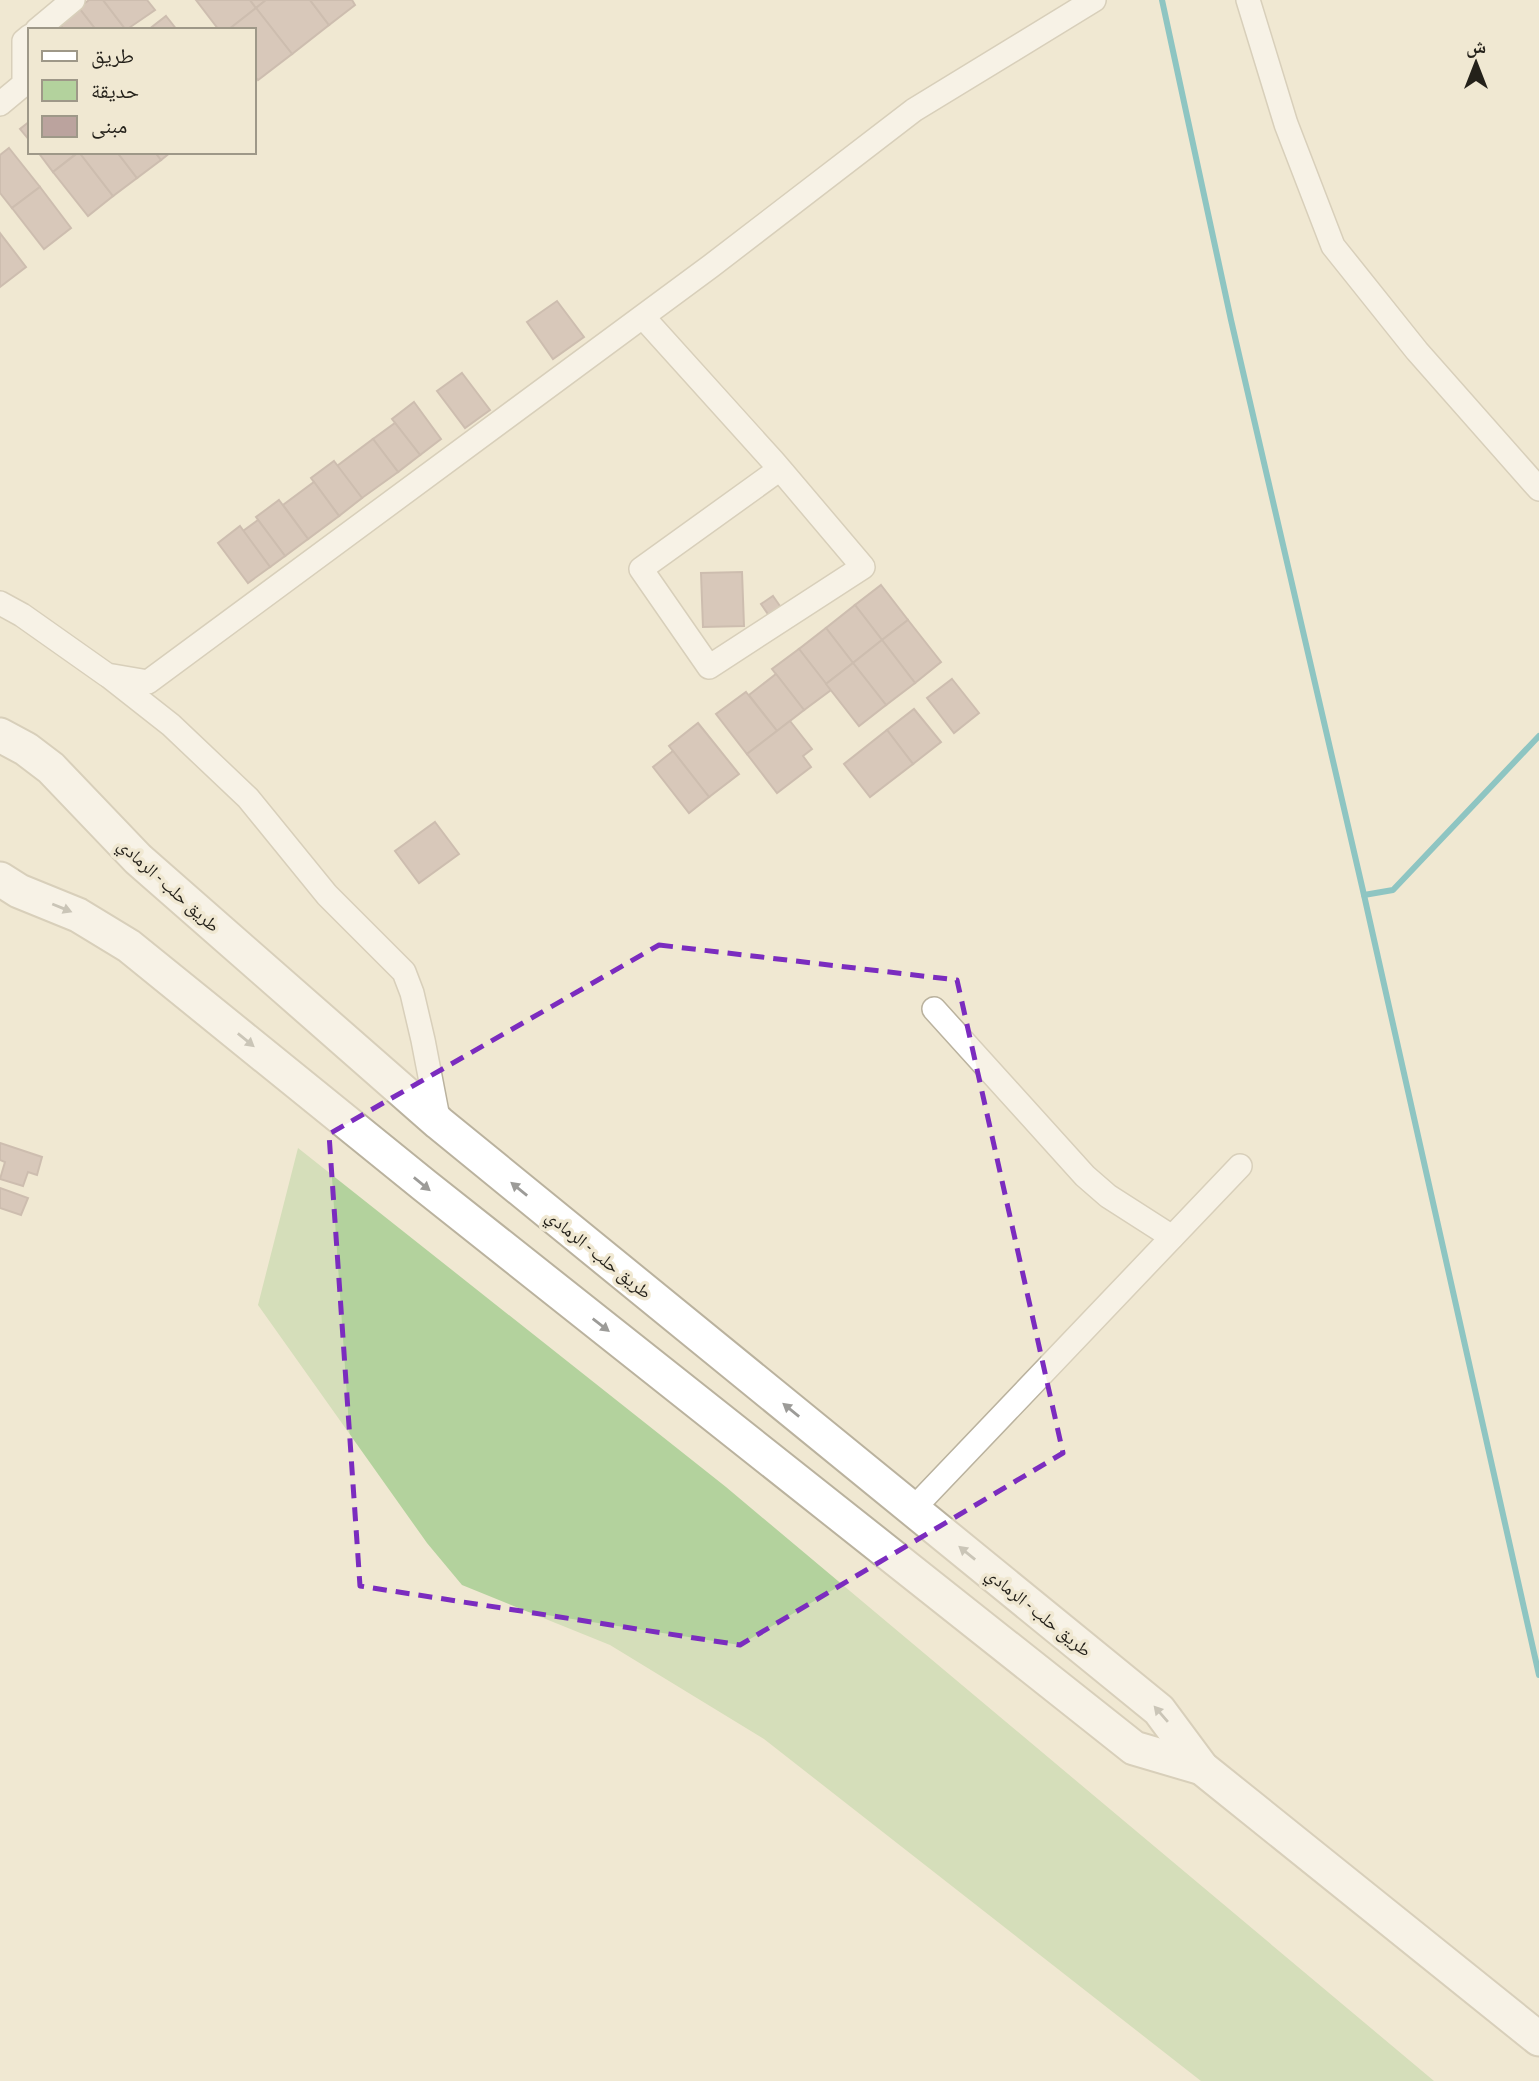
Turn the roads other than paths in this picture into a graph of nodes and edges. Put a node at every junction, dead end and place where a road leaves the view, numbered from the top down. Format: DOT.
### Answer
graph roads {
  1 [pos="73,0"];
  2 [pos="1094,0"];
  3 [pos="1248,0"];
  4 [pos="39,28"];
  5 [pos="28,38"];
  6 [pos="0,104"];
  7 [pos="643,317"];
  8 [pos="780,469"];
  9 [pos="1539,489"];
  10 [pos="0,603"];
  11 [pos="107,675"];
  12 [pos="0,735"];
  13 [pos="0,879"];
  14 [pos="934,1009"];
  15 [pos="439,1123"];
  16 [pos="1240,1166"];
  17 [pos="1172,1237"];
  18 [pos="913,1509"];
  19 [pos="1202,1768"];
  20 [pos="1539,2039"];
  1 -- 4 [label="street"];
  2 -- 7 [label="street"];
  3 -- 9 [label="street"];
  5 -- 6 [label="street"];
  7 -- 8 [label="street"];
  7 -- 11 [label="street"];
  8 -- 8 [label="street"];
  10 -- 11 [label="street"];
  11 -- 15 [label="street"];
  12 -- 15 [label="highway, طريق حلب - الرمادي"];
  13 -- 19 [label="highway, طريق حلب - الرمادي, one-way"];
  14 -- 17 [label="street"];
  18 -- 15 [label="highway, طريق حلب - الرمادي, one-way"];
  16 -- 17 [label="street"];
  17 -- 18 [label="street"];
  19 -- 18 [label="highway, طريق حلب - الرمادي, one-way"];
  19 -- 20 [label="highway, طريق حلب - الرمادي"];
}
